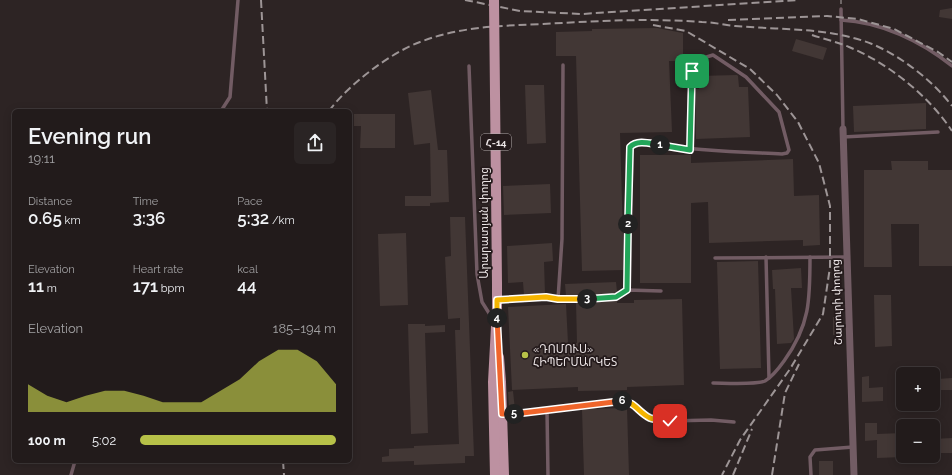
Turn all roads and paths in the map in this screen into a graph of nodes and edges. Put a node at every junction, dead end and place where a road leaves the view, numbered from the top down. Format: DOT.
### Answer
graph roads {
  1 [pos="238,0"];
  2 [pos="494,0"];
  3 [pos="842,9"];
  4 [pos="841,20"];
  5 [pos="563,65"];
  6 [pos="469,66"];
  7 [pos="952,66"];
  8 [pos="223,109"];
  9 [pos="842,129"];
  10 [pos="938,132"];
  11 [pos="843,137"];
  12 [pos="690,150"];
  13 [pos="766,257"];
  14 [pos="810,257"];
  15 [pos="847,257"];
  16 [pos="715,258"];
  17 [pos="627,290"];
  18 [pos="661,291"];
  19 [pos="558,299"];
  20 [pos="497,300"];
  21 [pos="496,325"];
  22 [pos="769,378"];
  23 [pos="713,383"];
  24 [pos="547,410"];
  25 [pos="502,414"];
  26 [pos="734,422"];
  27 [pos="853,447"];
  28 [pos="75,463"];
  29 [pos="71,475"];
  30 [pos="495,475"];
  31 [pos="504,475"];
  32 [pos="548,475"];
  33 [pos="811,475"];
  34 [pos="854,475"];
  1 -- 8 [label="lane"];
  2 -- 20 [label="main road, Արարատյան փողոց / Հ-14, bridge"];
  3 -- 4 [label="lane"];
  4 -- 7 [label="lane"];
  4 -- 9 [label="lane"];
  5 -- 19 [label="lane"];
  6 -- 21 [label="lane"];
  9 -- 11 [label="street, Շարուրի փողոց"];
  10 -- 11 [label="lane"];
  11 -- 15 [label="street, Շարուրի փողոց"];
  12 -- 12 [label="lane"];
  12 -- 17 [label="lane"];
  13 -- 14 [label="lane"];
  13 -- 16 [label="lane"];
  13 -- 22 [label="lane"];
  14 -- 15 [label="lane"];
  14 -- 22 [label="lane"];
  15 -- 27 [label="street, Շարուրի փողոց"];
  17 -- 18 [label="lane"];
  17 -- 19 [label="lane"];
  19 -- 20 [label="lane"];
  20 -- 21 [label="main road, Արարատյան փողոց / Հ-14"];
  21 -- 25 [label="main road, Արարատյան փողոց / Հ-14"];
  21 -- 30 [label="main road, Արարատյան փողոց / Հ-14"];
  22 -- 23 [label="lane"];
  24 -- 25 [label="lane"];
  24 -- 26 [label="lane"];
  24 -- 32 [label="lane"];
  25 -- 31 [label="main road, Արարատյան փողոց / Հ-14"];
  27 -- 33 [label="lane"];
  27 -- 34 [label="street, Շարուրի փողոց"];
  28 -- 29 [label="lane"];
}
